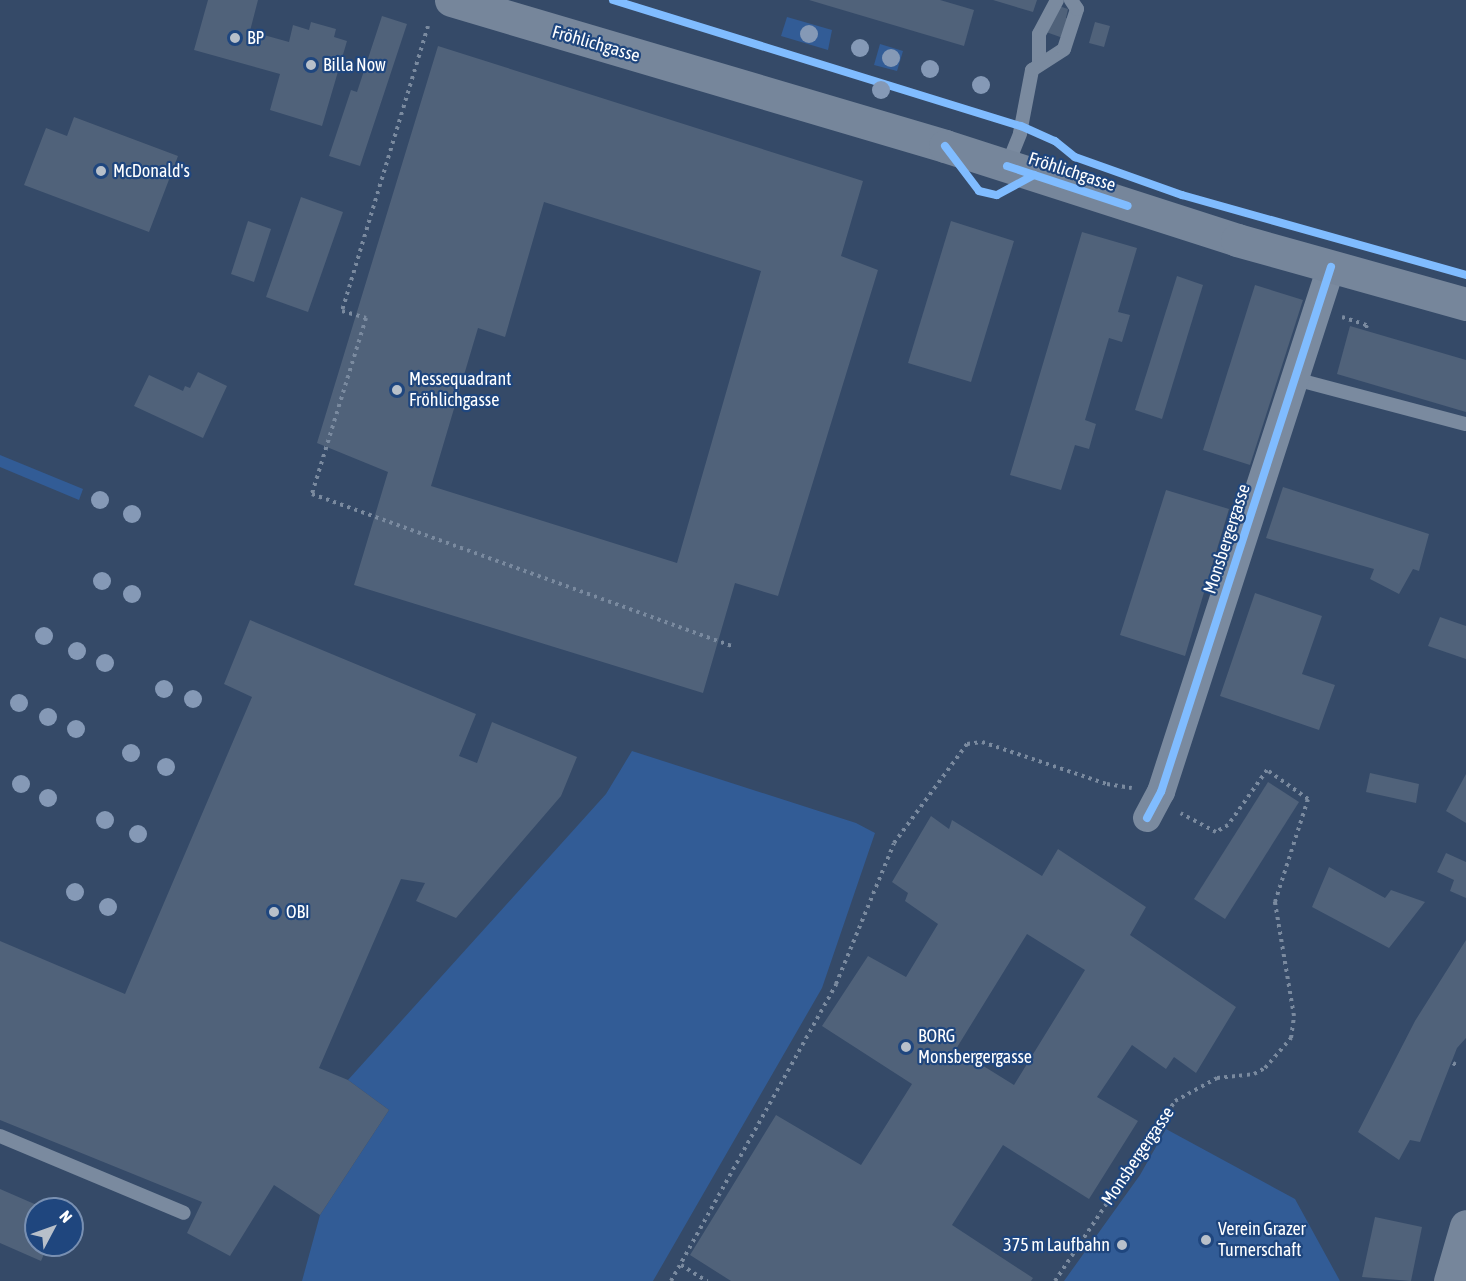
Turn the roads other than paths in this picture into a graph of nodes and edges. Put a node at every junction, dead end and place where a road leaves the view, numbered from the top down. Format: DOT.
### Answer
graph roads {
  1 [pos="451,0"];
  2 [pos="1057,0"];
  3 [pos="1071,0"];
  4 [pos="1039,63"];
  5 [pos="1007,166"];
  6 [pos="1331,267"];
  7 [pos="1466,304"];
  8 [pos="1295,378"];
  9 [pos="1465,424"];
  10 [pos="1147,818"];
  11 [pos="0,1136"];
  12 [pos="184,1213"];
  13 [pos="1466,1226"];
  14 [pos="1450,1281"];
  1 -- 5 [label="main road, Fröhlichgasse"];
  2 -- 4 [label="lane"];
  3 -- 4 [label="lane"];
  4 -- 5 [label="lane"];
  5 -- 6 [label="main road, Fröhlichgasse"];
  6 -- 7 [label="main road, Fröhlichgasse"];
  6 -- 8 [label="street, Monsbergergasse"];
  8 -- 9 [label="lane"];
  8 -- 10 [label="street, Monsbergergasse"];
  11 -- 12 [label="lane"];
  13 -- 14 [label="main road"];
}
